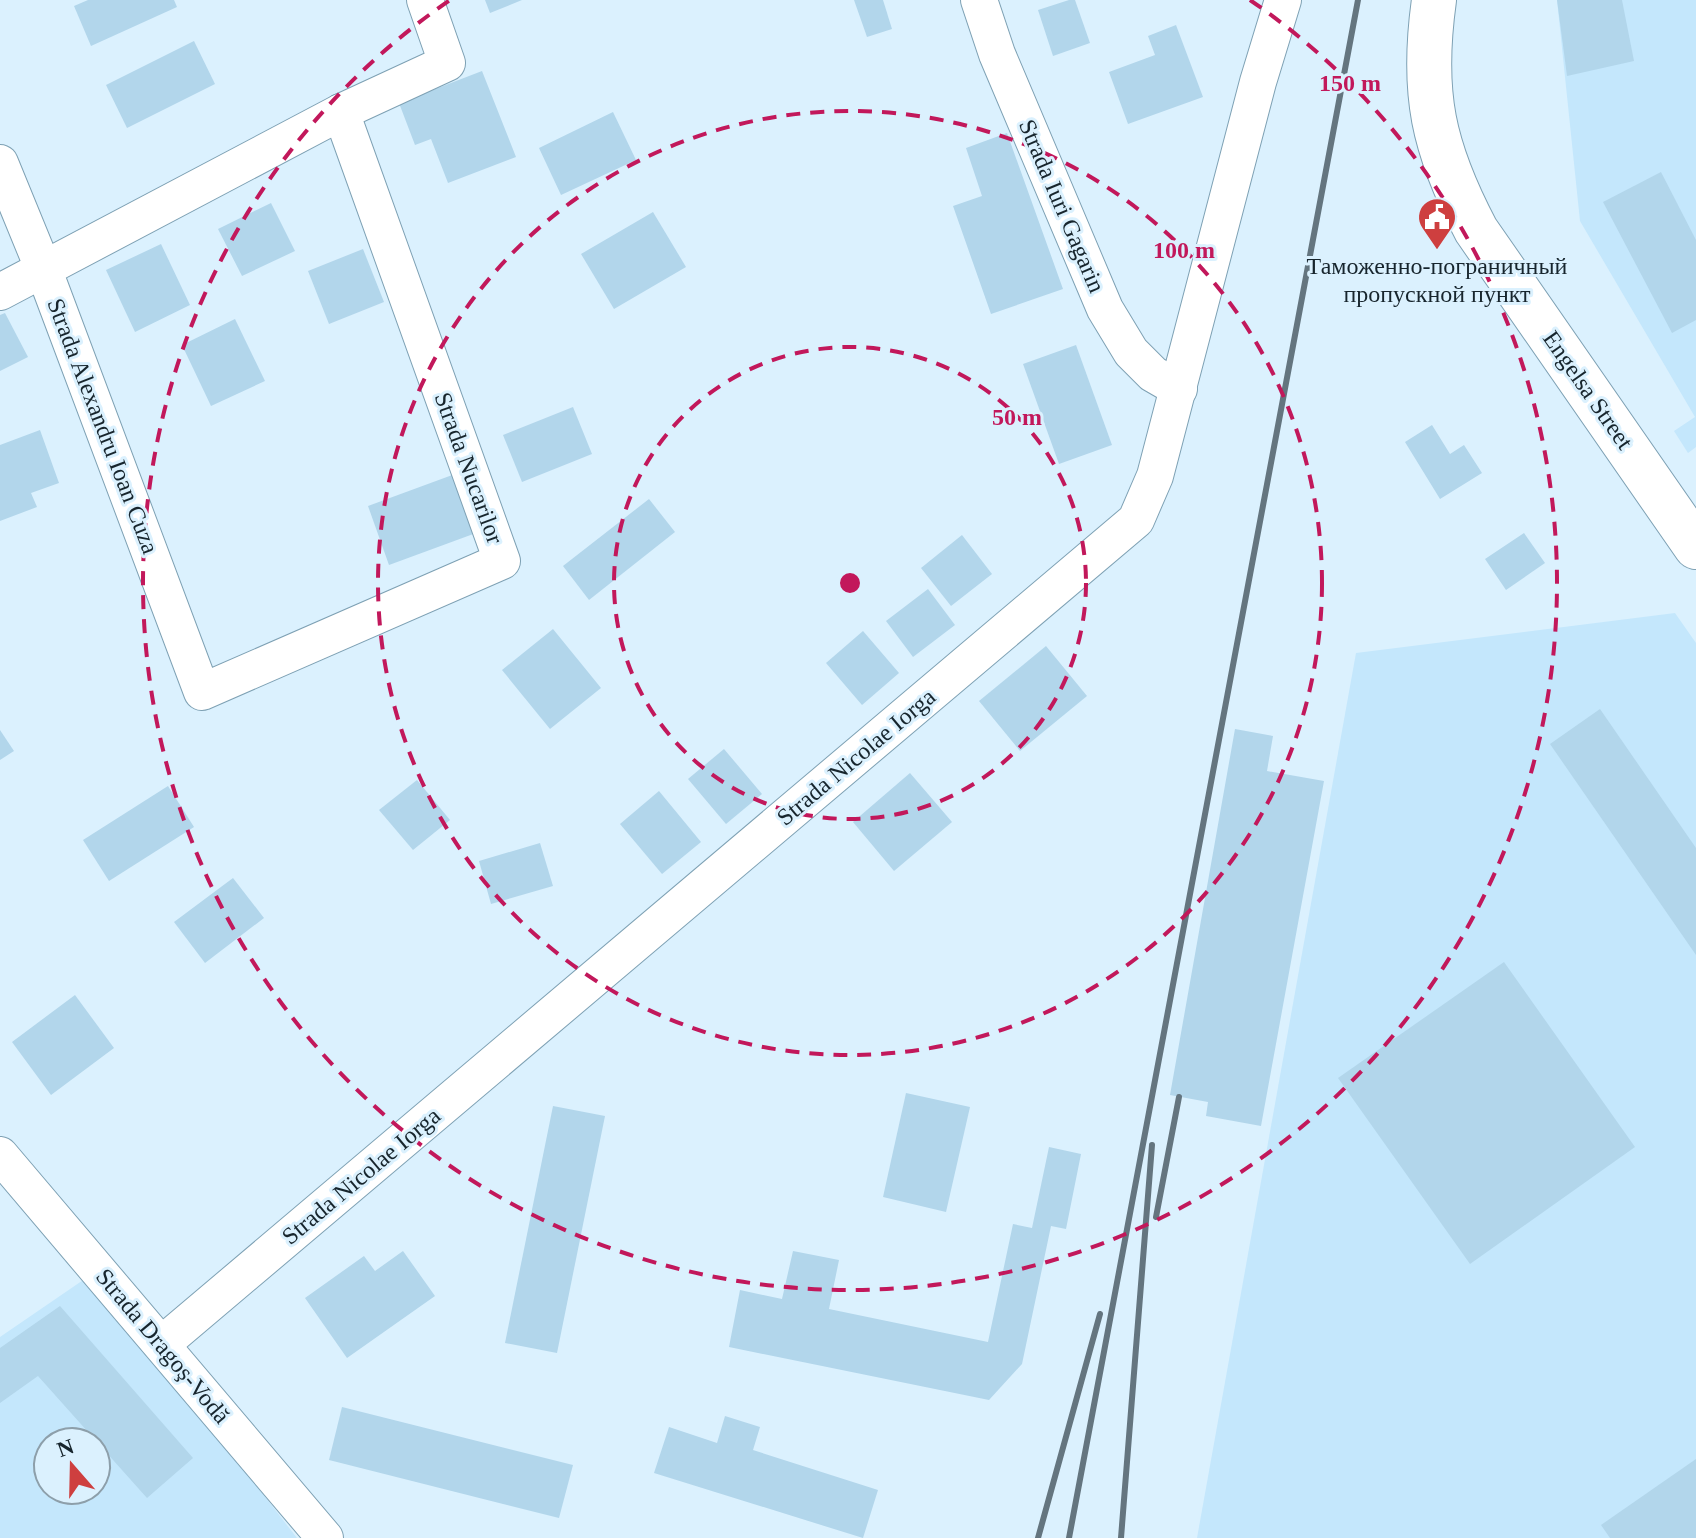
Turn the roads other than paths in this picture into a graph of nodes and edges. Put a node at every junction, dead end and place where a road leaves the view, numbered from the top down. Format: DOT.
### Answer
graph roads {
  1 [pos="425,0"];
  2 [pos="979,0"];
  3 [pos="1283,0"];
  4 [pos="1434,0"];
  5 [pos="341,112"];
  6 [pos="0,163"];
  7 [pos="43,268"];
  8 [pos="0,292"];
  9 [pos="1179,389"];
  10 [pos="1696,547"];
  11 [pos="202,692"];
  12 [pos="0,1155"];
  13 [pos="162,1344"];
  14 [pos="325,1538"];
  1 -- 5 [label="street"];
  2 -- 9 [label="street, Strada Iuri Gagarin"];
  3 -- 9 [label="street, Strada Nicolae Iorga"];
  4 -- 10 [label="street, Engelsa Street"];
  5 -- 7 [label="street"];
  5 -- 11 [label="street, Strada Nucarilor"];
  6 -- 7 [label="street, Strada Alexandru Ioan Cuza"];
  7 -- 8 [label="street"];
  7 -- 11 [label="street, Strada Alexandru Ioan Cuza"];
  9 -- 13 [label="street, Strada Nicolae Iorga"];
  12 -- 13 [label="street, Strada Dragoş-Vodă"];
  13 -- 14 [label="street, Strada Dragoş-Vodă"];
}
